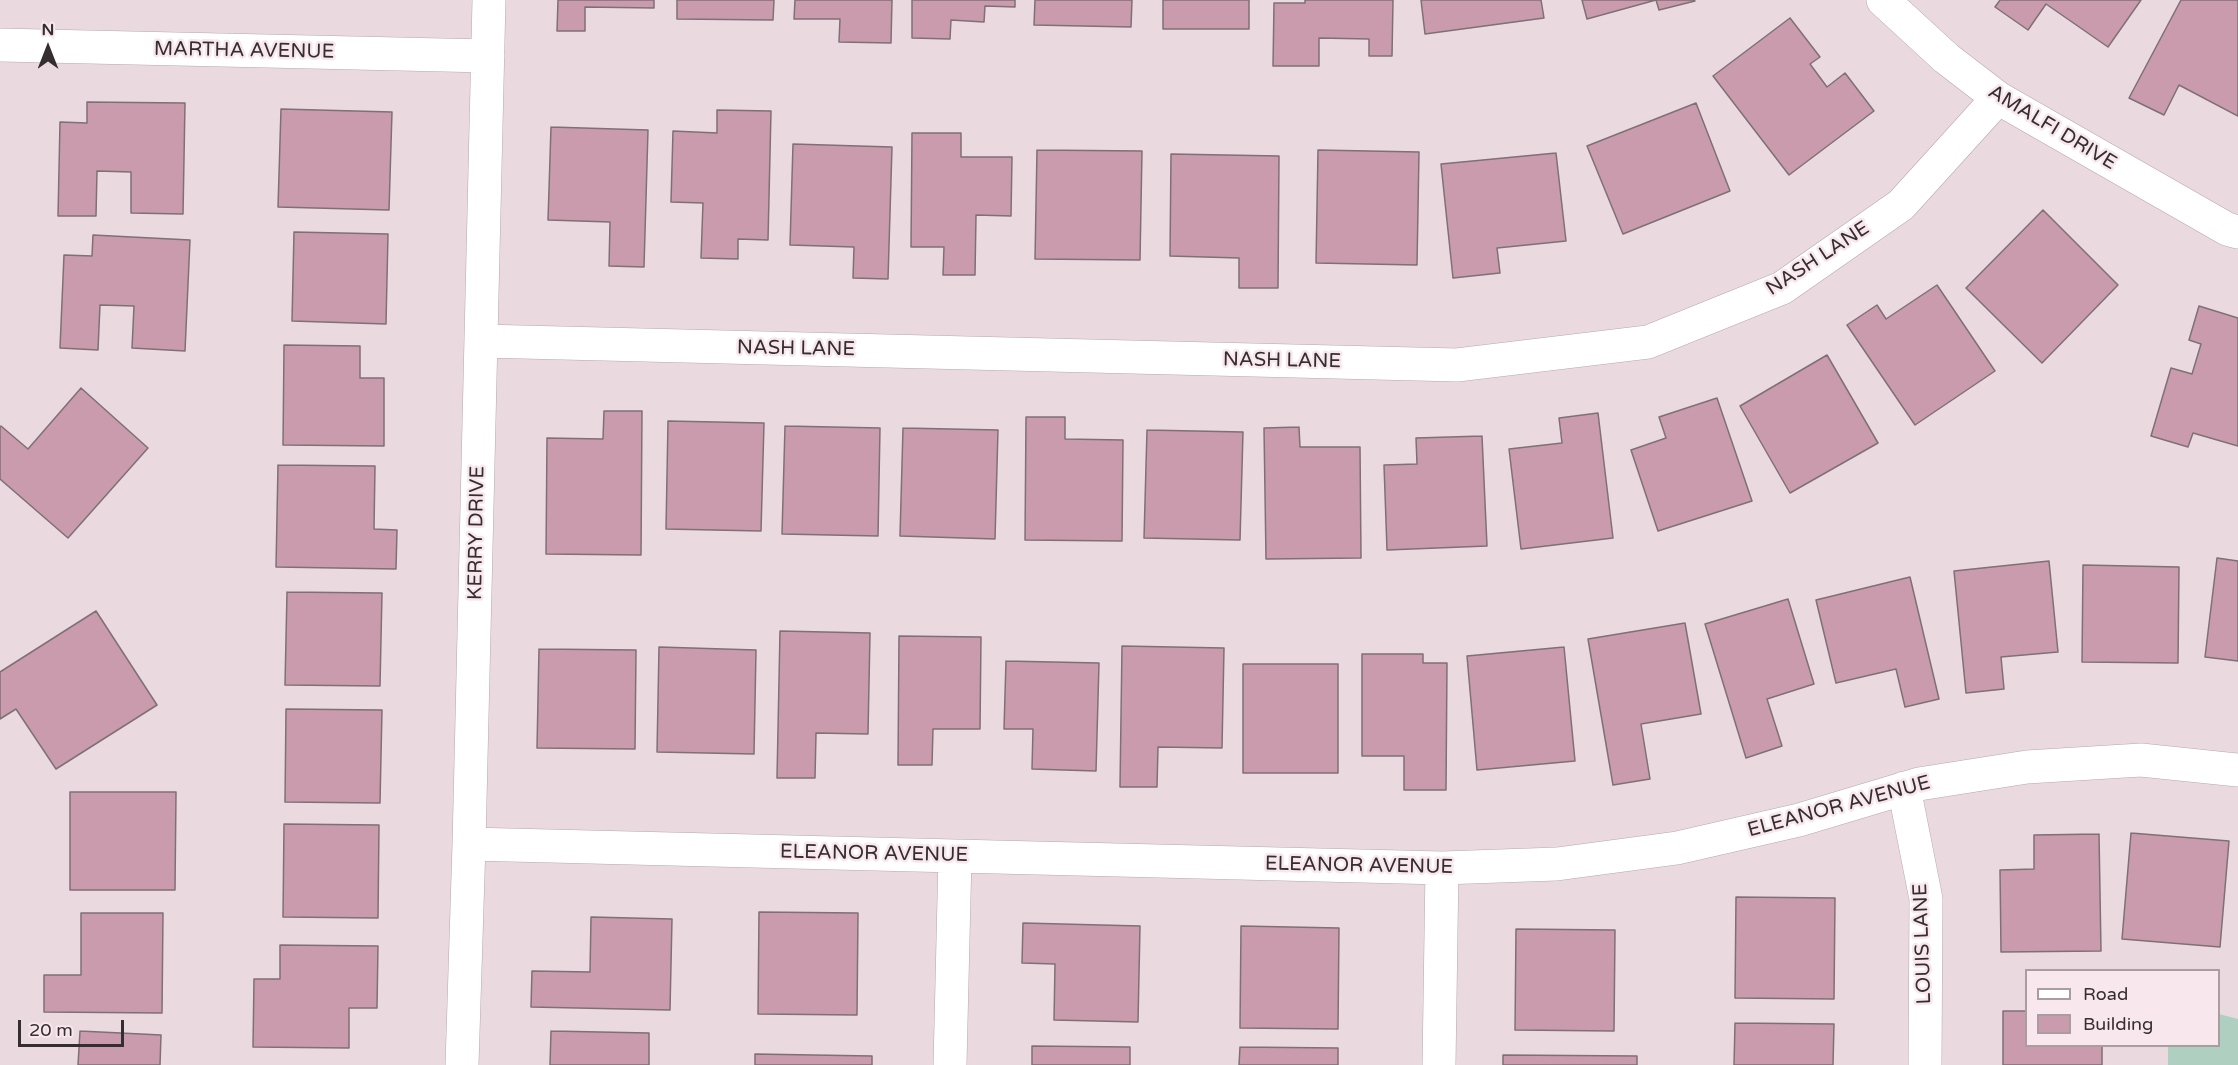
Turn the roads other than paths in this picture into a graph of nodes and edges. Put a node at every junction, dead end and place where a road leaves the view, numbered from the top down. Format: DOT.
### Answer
graph roads {
  1 [pos="489,0"];
  2 [pos="1883,0"];
  3 [pos="0,45"];
  4 [pos="488,56"];
  5 [pos="1998,98"];
  6 [pos="2238,232"];
  7 [pos="481,341"];
  8 [pos="2238,770"];
  9 [pos="1904,788"];
  10 [pos="470,844"];
  11 [pos="955,856"];
  12 [pos="1442,868"];
  13 [pos="462,1065"];
  14 [pos="950,1065"];
  15 [pos="1438,1065"];
  16 [pos="1925,1065"];
  1 -- 4 [label="street, KERRY DRIVE"];
  2 -- 5 [label="street, AMALFI DRIVE"];
  3 -- 4 [label="street, MARTHA AVENUE"];
  4 -- 7 [label="street, KERRY DRIVE"];
  5 -- 6 [label="street, AMALFI DRIVE"];
  5 -- 7 [label="street, NASH LANE"];
  7 -- 10 [label="street, KERRY DRIVE"];
  8 -- 9 [label="street, ELEANOR AVENUE"];
  9 -- 12 [label="street, ELEANOR AVENUE"];
  9 -- 16 [label="street, LOUIS LANE"];
  10 -- 11 [label="street, ELEANOR AVENUE"];
  10 -- 13 [label="street, KERRY DRIVE"];
  11 -- 12 [label="street, ELEANOR AVENUE"];
  11 -- 14 [label="street"];
  12 -- 15 [label="street"];
}
